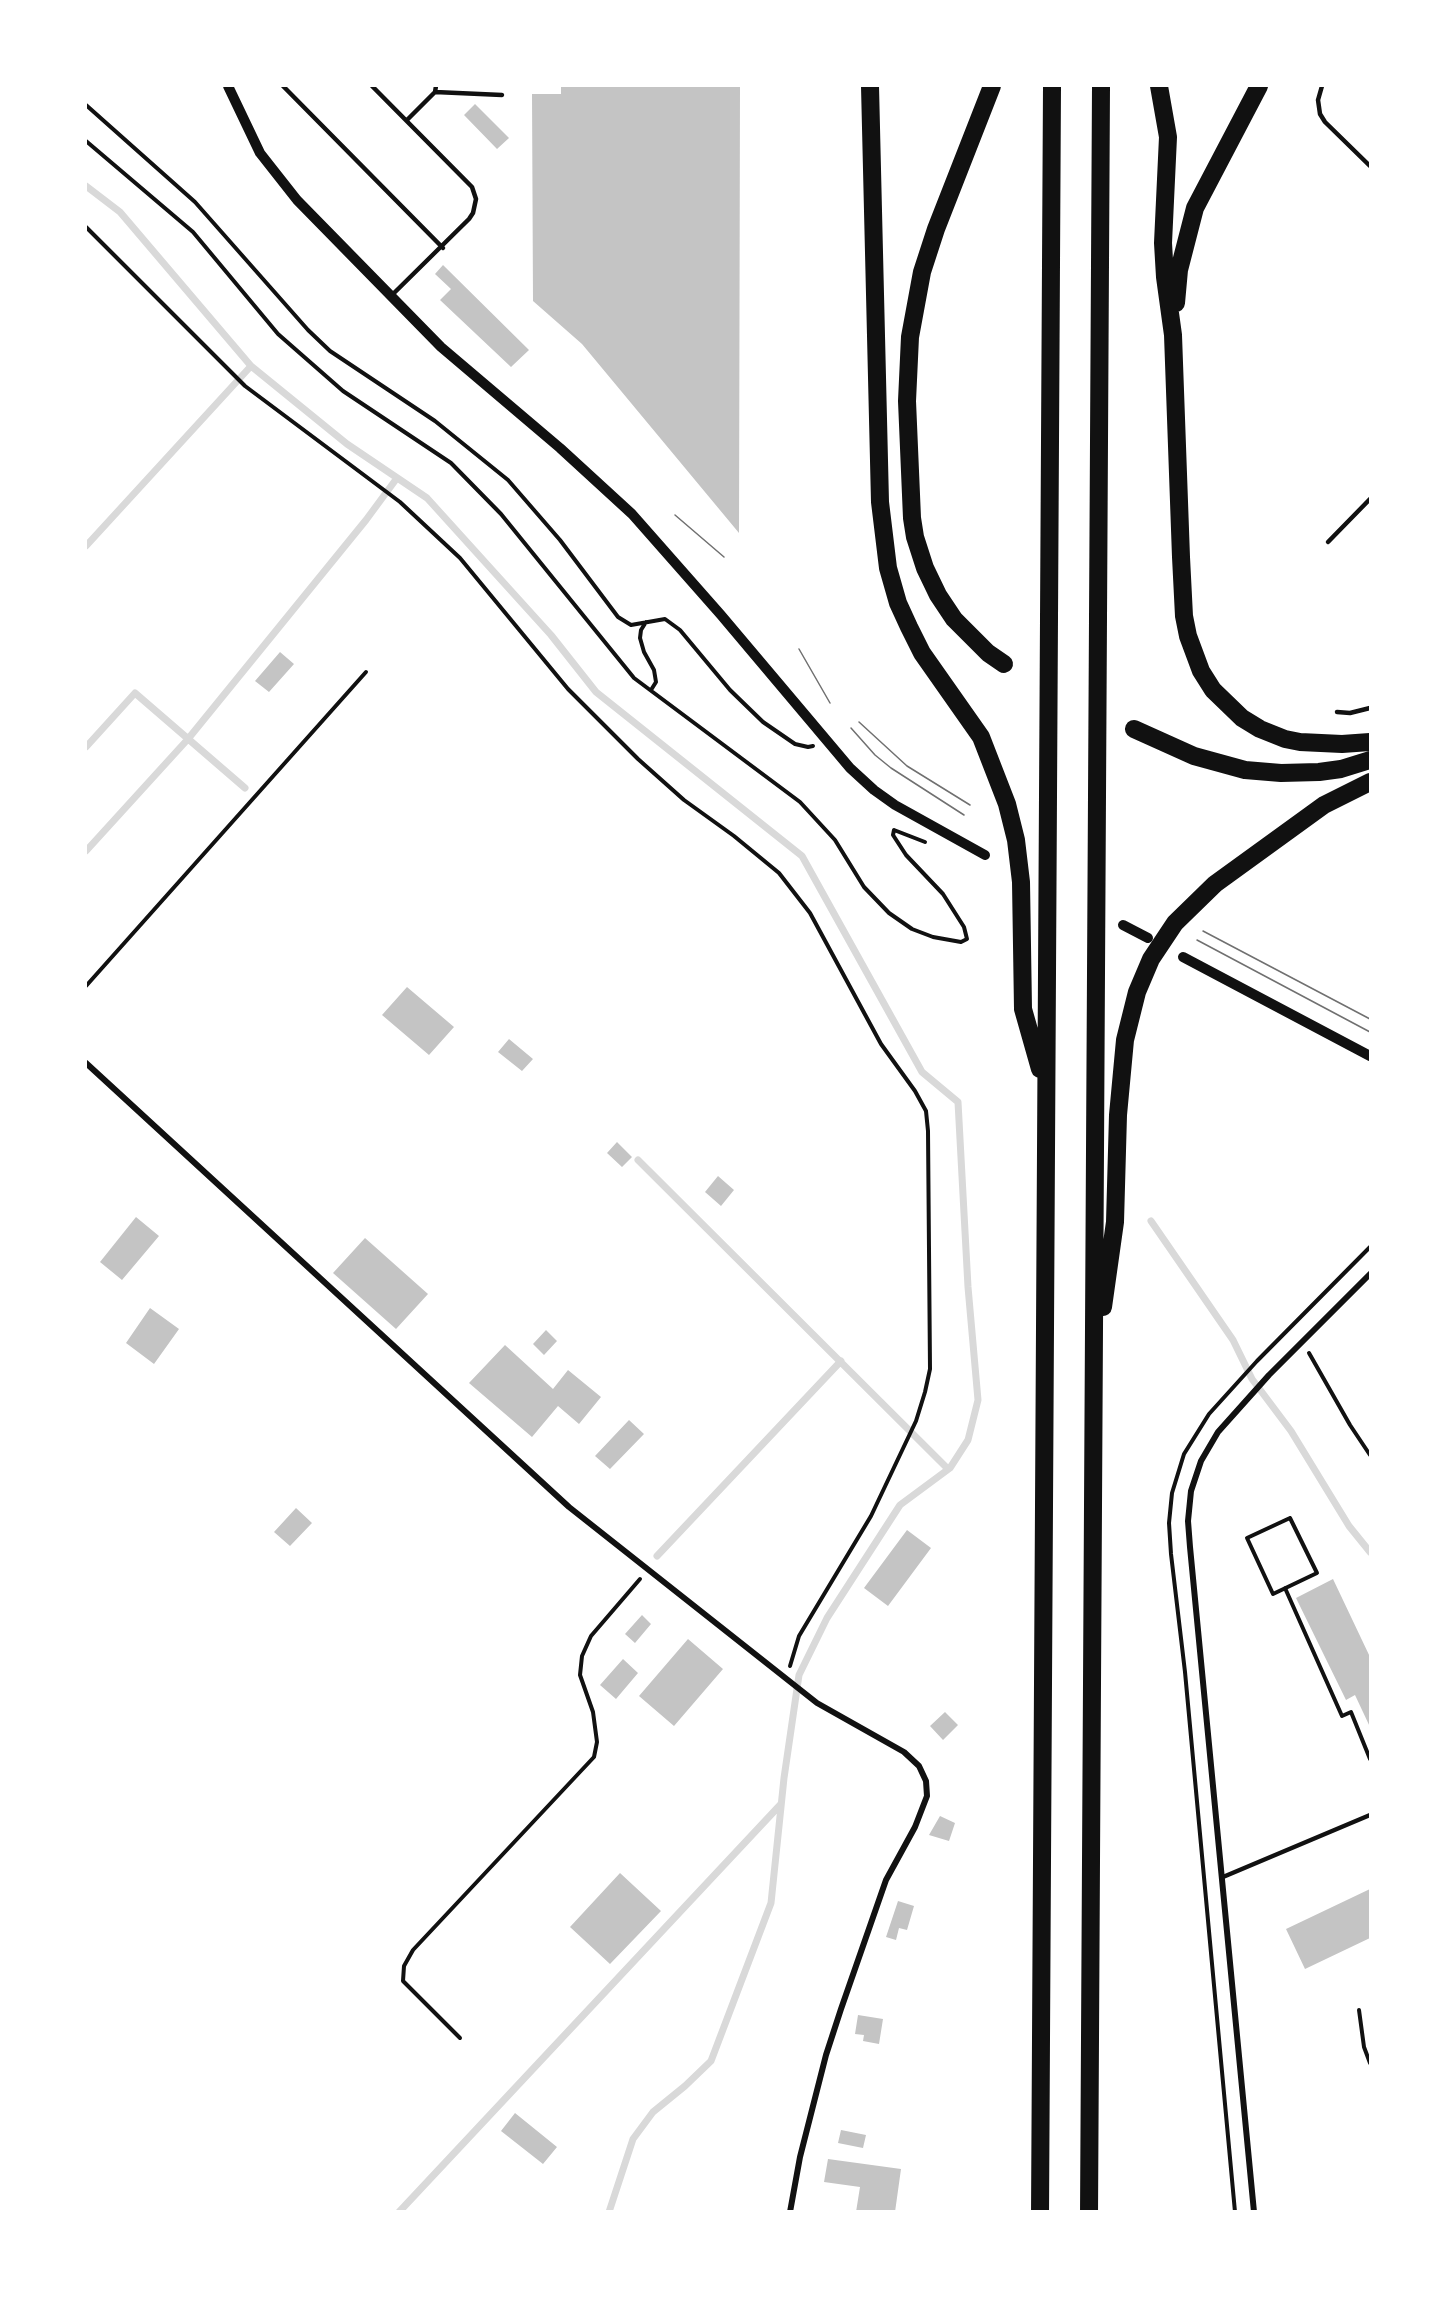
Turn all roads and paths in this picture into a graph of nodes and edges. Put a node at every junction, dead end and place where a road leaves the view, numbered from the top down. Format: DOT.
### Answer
graph roads {
  1 [pos="228,86"];
  2 [pos="283,86"];
  3 [pos="372,86"];
  4 [pos="436,86"];
  5 [pos="870,86"];
  6 [pos="992,86"];
  7 [pos="1052,86"];
  8 [pos="1101,86"];
  9 [pos="1159,86"];
  10 [pos="1259,86"];
  11 [pos="1322,86"];
  12 [pos="435,92"];
  13 [pos="502,95"];
  14 [pos="86,105"];
  15 [pos="407,120"];
  16 [pos="86,141"];
  17 [pos="1371,166"];
  18 [pos="86,226"];
  19 [pos="443,248"];
  20 [pos="390,297"];
  21 [pos="1173,335"];
  22 [pos="1371,500"];
  23 [pos="1328,542"];
  24 [pos="646,621"];
  25 [pos="1004,664"];
  26 [pos="366,672"];
  27 [pos="651,690"];
  28 [pos="1371,708"];
  29 [pos="1337,712"];
  30 [pos="1134,729"];
  31 [pos="827,742"];
  32 [pos="1371,742"];
  33 [pos="1371,760"];
  34 [pos="1371,782"];
  35 [pos="935,845"];
  36 [pos="985,855"];
  37 [pos="1124,925"];
  38 [pos="1148,938"];
  39 [pos="1183,957"];
  40 [pos="86,986"];
  41 [pos="1371,1056"];
  42 [pos="86,1063"];
  43 [pos="1047,1090"];
  44 [pos="1371,1247"];
  45 [pos="1371,1274"];
  46 [pos="1303,1341"];
  47 [pos="1094,1377"];
  48 [pos="1237,1382"];
  49 [pos="1371,1455"];
  50 [pos="648,1569"];
  51 [pos="1285,1588"];
  52 [pos="786,1679"];
  53 [pos="1371,1759"];
  54 [pos="1371,1815"];
  55 [pos="1223,1877"];
  56 [pos="1359,2010"];
  57 [pos="460,2038"];
  58 [pos="1371,2063"];
  59 [pos="790,2211"];
  60 [pos="1040,2211"];
  61 [pos="1089,2211"];
  62 [pos="1254,2211"];
  1 -- 20 [label="street"];
  2 -- 19 [label="lane"];
  3 -- 15 [label="lane"];
  4 -- 12 [label="lane"];
  5 -- 43 [label="highway"];
  6 -- 25 [label="highway"];
  7 -- 43 [label="highway"];
  8 -- 47 [label="highway"];
  9 -- 21 [label="highway"];
  10 -- 21 [label="highway"];
  11 -- 17 [label="lane"];
  12 -- 13 [label="lane"];
  12 -- 15 [label="lane"];
  14 -- 24 [label="path"];
  15 -- 19 [label="lane"];
  16 -- 27 [label="path"];
  18 -- 52 [label="path"];
  19 -- 20 [label="lane"];
  20 -- 31 [label="street"];
  21 -- 32 [label="highway"];
  22 -- 23 [label="lane"];
  24 -- 27 [label="path"];
  24 -- 31 [label="path"];
  26 -- 40 [label="path"];
  27 -- 35 [label="path"];
  28 -- 29 [label="lane"];
  30 -- 33 [label="highway"];
  31 -- 36 [label="street"];
  34 -- 47 [label="highway"];
  37 -- 38 [label="street"];
  39 -- 41 [label="street"];
  42 -- 50 [label="street"];
  43 -- 60 [label="highway"];
  44 -- 48 [label="path"];
  45 -- 46 [label="street"];
  46 -- 49 [label="path"];
  46 -- 55 [label="street"];
  47 -- 61 [label="highway"];
  50 -- 52 [label="street"];
  50 -- 57 [label="path"];
  51 -- 51 [label="path"];
  51 -- 53 [label="path"];
  52 -- 59 [label="street"];
  54 -- 55 [label="lane"];
  55 -- 62 [label="street"];
  56 -- 58 [label="path"];
}
